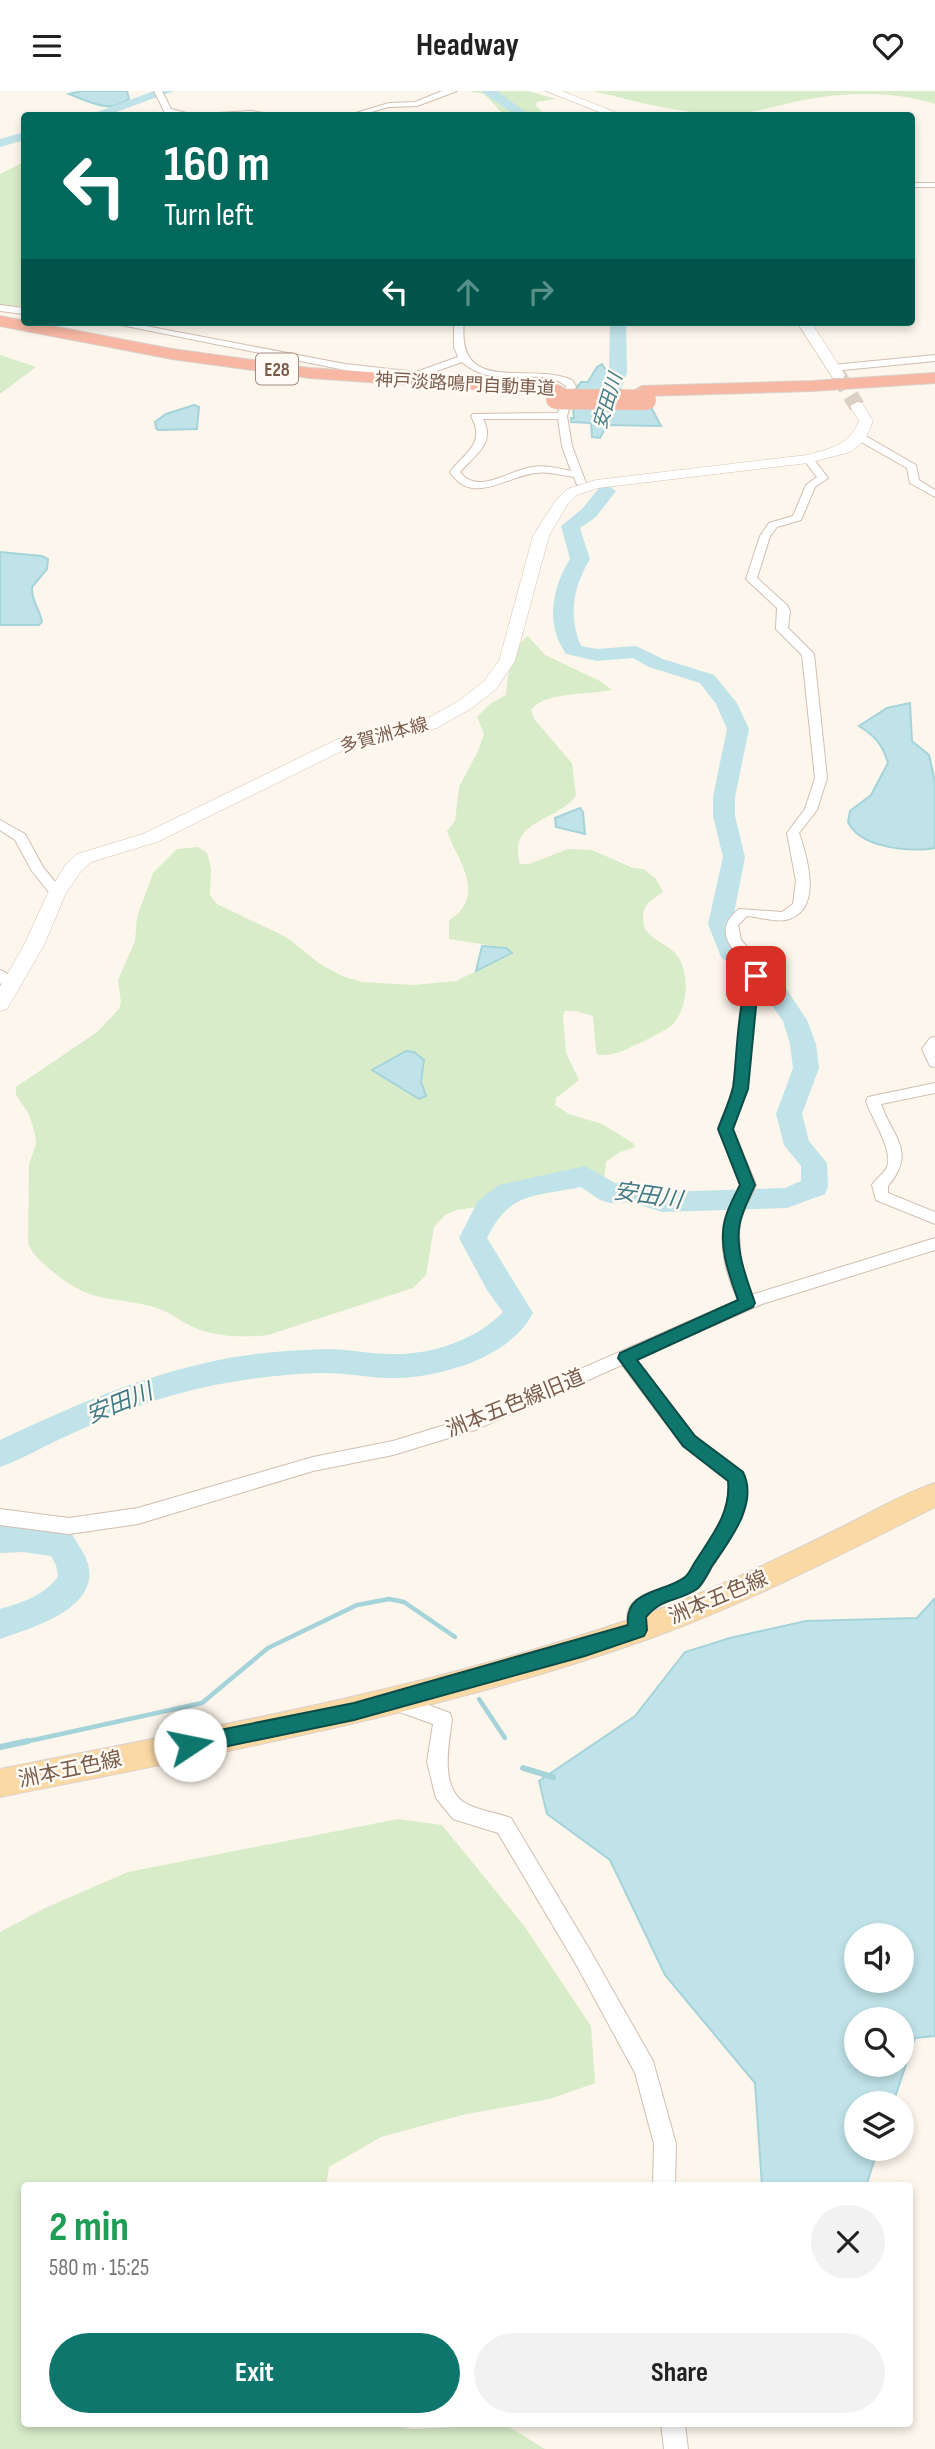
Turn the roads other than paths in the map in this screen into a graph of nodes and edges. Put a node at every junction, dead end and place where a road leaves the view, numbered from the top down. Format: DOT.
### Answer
graph roads {
  1 [pos="158,91"];
  2 [pos="453,91"];
  3 [pos="552,91"];
  4 [pos="416,104"];
  5 [pos="173,112"];
  6 [pos="363,112"];
  7 [pos="415,112"];
  8 [pos="608,112"];
  9 [pos="915,185"];
  10 [pos="935,185"];
  11 [pos="0,308"];
  12 [pos="21,311"];
  13 [pos="0,321"];
  14 [pos="21,325"];
  15 [pos="26,326"];
  16 [pos="132,326"];
  17 [pos="458,326"];
  18 [pos="807,326"];
  19 [pos="0,331"];
  20 [pos="935,358"];
  21 [pos="463,359"];
  22 [pos="835,371"];
  23 [pos="935,378"];
  24 [pos="935,387"];
  25 [pos="644,396"];
  26 [pos="559,402"];
  27 [pos="857,406"];
  28 [pos="860,437"];
  29 [pos="808,459"];
  30 [pos="581,481"];
  31 [pos="935,494"];
  32 [pos="0,824"];
  33 [pos="57,893"];
  34 [pos="6,980"];
  35 [pos="0,1003"];
  36 [pos="935,1042"];
  37 [pos="935,1062"];
  38 [pos="935,1088"];
  39 [pos="935,1219"];
  40 [pos="935,1244"];
  41 [pos="747,1303"];
  42 [pos="626,1358"];
  43 [pos="935,1494"];
  44 [pos="0,1517"];
  45 [pos="638,1630"];
  46 [pos="392,1702"];
  47 [pos="0,1783"];
  48 [pos="664,2182"];
  49 [pos="673,2427"];
  50 [pos="677,2449"];
  1 -- 5 [label="street"];
  2 -- 4 [label="street"];
  3 -- 8 [label="main road"];
  4 -- 6 [label="street"];
  4 -- 7 [label="street"];
  9 -- 10 [label="street"];
  11 -- 12 [label="street"];
  13 -- 14 [label="highway, 神戸淡路鳴門自動車道 / E28"];
  15 -- 26 [label="highway, 神戸淡路鳴門自動車道 / E28"];
  16 -- 21 [label="street"];
  17 -- 21 [label="street"];
  18 -- 22 [label="main road"];
  19 -- 26 [label="highway, 神戸淡路鳴門自動車道 / E28"];
  20 -- 22 [label="street"];
  21 -- 26 [label="street"];
  23 -- 25 [label="highway, 神戸淡路鳴門自動車道 / E28"];
  24 -- 25 [label="highway, 神戸淡路鳴門自動車道 / E28"];
  25 -- 26 [label="highway, 神戸淡路鳴門自動車道 / E28, bridge"];
  26 -- 30 [label="street"];
  26 -- 30 [label="street"];
  27 -- 28 [label="main road"];
  28 -- 29 [label="main road"];
  28 -- 31 [label="street"];
  29 -- 30 [label="main road"];
  29 -- 41 [label="street"];
  30 -- 33 [label="main road, 多賀洲本線"];
  32 -- 33 [label="street"];
  33 -- 34 [label="main road, 多賀洲本線"];
  34 -- 35 [label="main road, 多賀洲本線"];
  36 -- 37 [label="street"];
  38 -- 39 [label="street"];
  40 -- 41 [label="street, 洲本五色線旧道"];
  41 -- 42 [label="street, 洲本五色線旧道"];
  42 -- 44 [label="street, 洲本五色線旧道"];
  42 -- 45 [label="street"];
  43 -- 45 [label="main road, 洲本五色線"];
  45 -- 46 [label="main road, 洲本五色線"];
  46 -- 47 [label="main road, 洲本五色線"];
  46 -- 48 [label="street"];
  49 -- 50 [label="street"];
}
